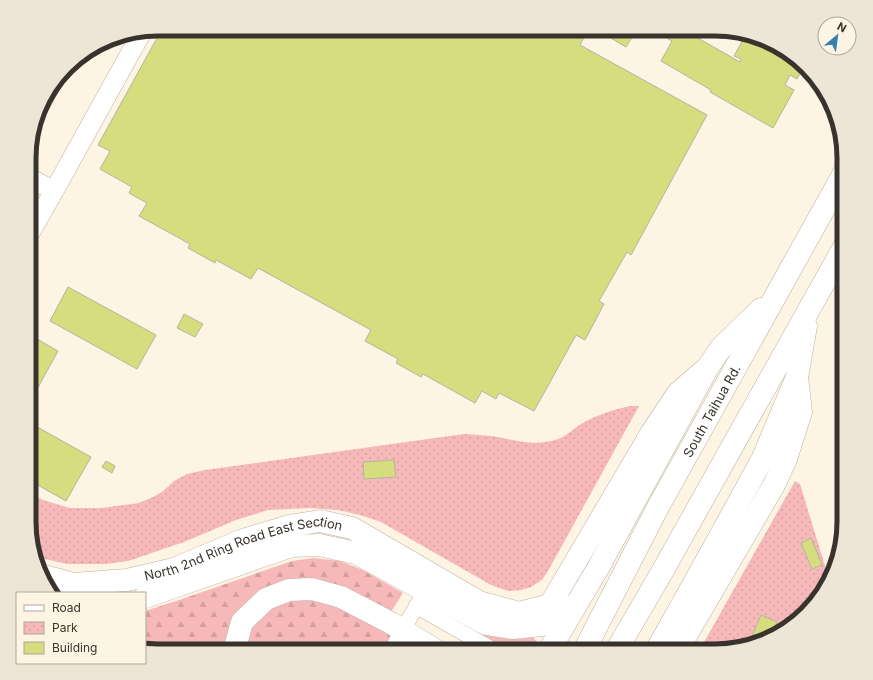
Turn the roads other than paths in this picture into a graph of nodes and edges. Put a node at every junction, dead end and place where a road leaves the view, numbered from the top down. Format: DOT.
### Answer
graph roads {
  1 [pos="139,38"];
  2 [pos="36,181"];
  3 [pos="837,186"];
  4 [pos="54,191"];
  5 [pos="36,222"];
  6 [pos="837,259"];
  7 [pos="778,293"];
  8 [pos="809,309"];
  9 [pos="708,367"];
  10 [pos="797,377"];
  11 [pos="50,577"];
  12 [pos="146,597"];
  13 [pos="575,605"];
  14 [pos="408,620"];
  15 [pos="236,644"];
  16 [pos="426,644"];
  17 [pos="484,644"];
  18 [pos="553,644"];
  19 [pos="588,644"];
  20 [pos="620,644"];
  21 [pos="660,644"];
  22 [pos="681,644"];
  1 -- 4 [label="street"];
  2 -- 4 [label="street"];
  3 -- 7 [label="main road, South Taihua Rd."];
  4 -- 5 [label="street"];
  6 -- 8 [label="main road"];
  7 -- 9 [label="main road"];
  7 -- 19 [label="main road, South Taihua Rd."];
  8 -- 10 [label="main road"];
  8 -- 20 [label="main road"];
  9 -- 11 [label="main road, North 2nd Ring Road East Section"];
  9 -- 13 [label="main road"];
  10 -- 21 [label="main road"];
  10 -- 22 [label="main road"];
  12 -- 13 [label="main road"];
  13 -- 18 [label="main road"];
  14 -- 17 [label="street"];
  15 -- 16 [label="main road"];
}
